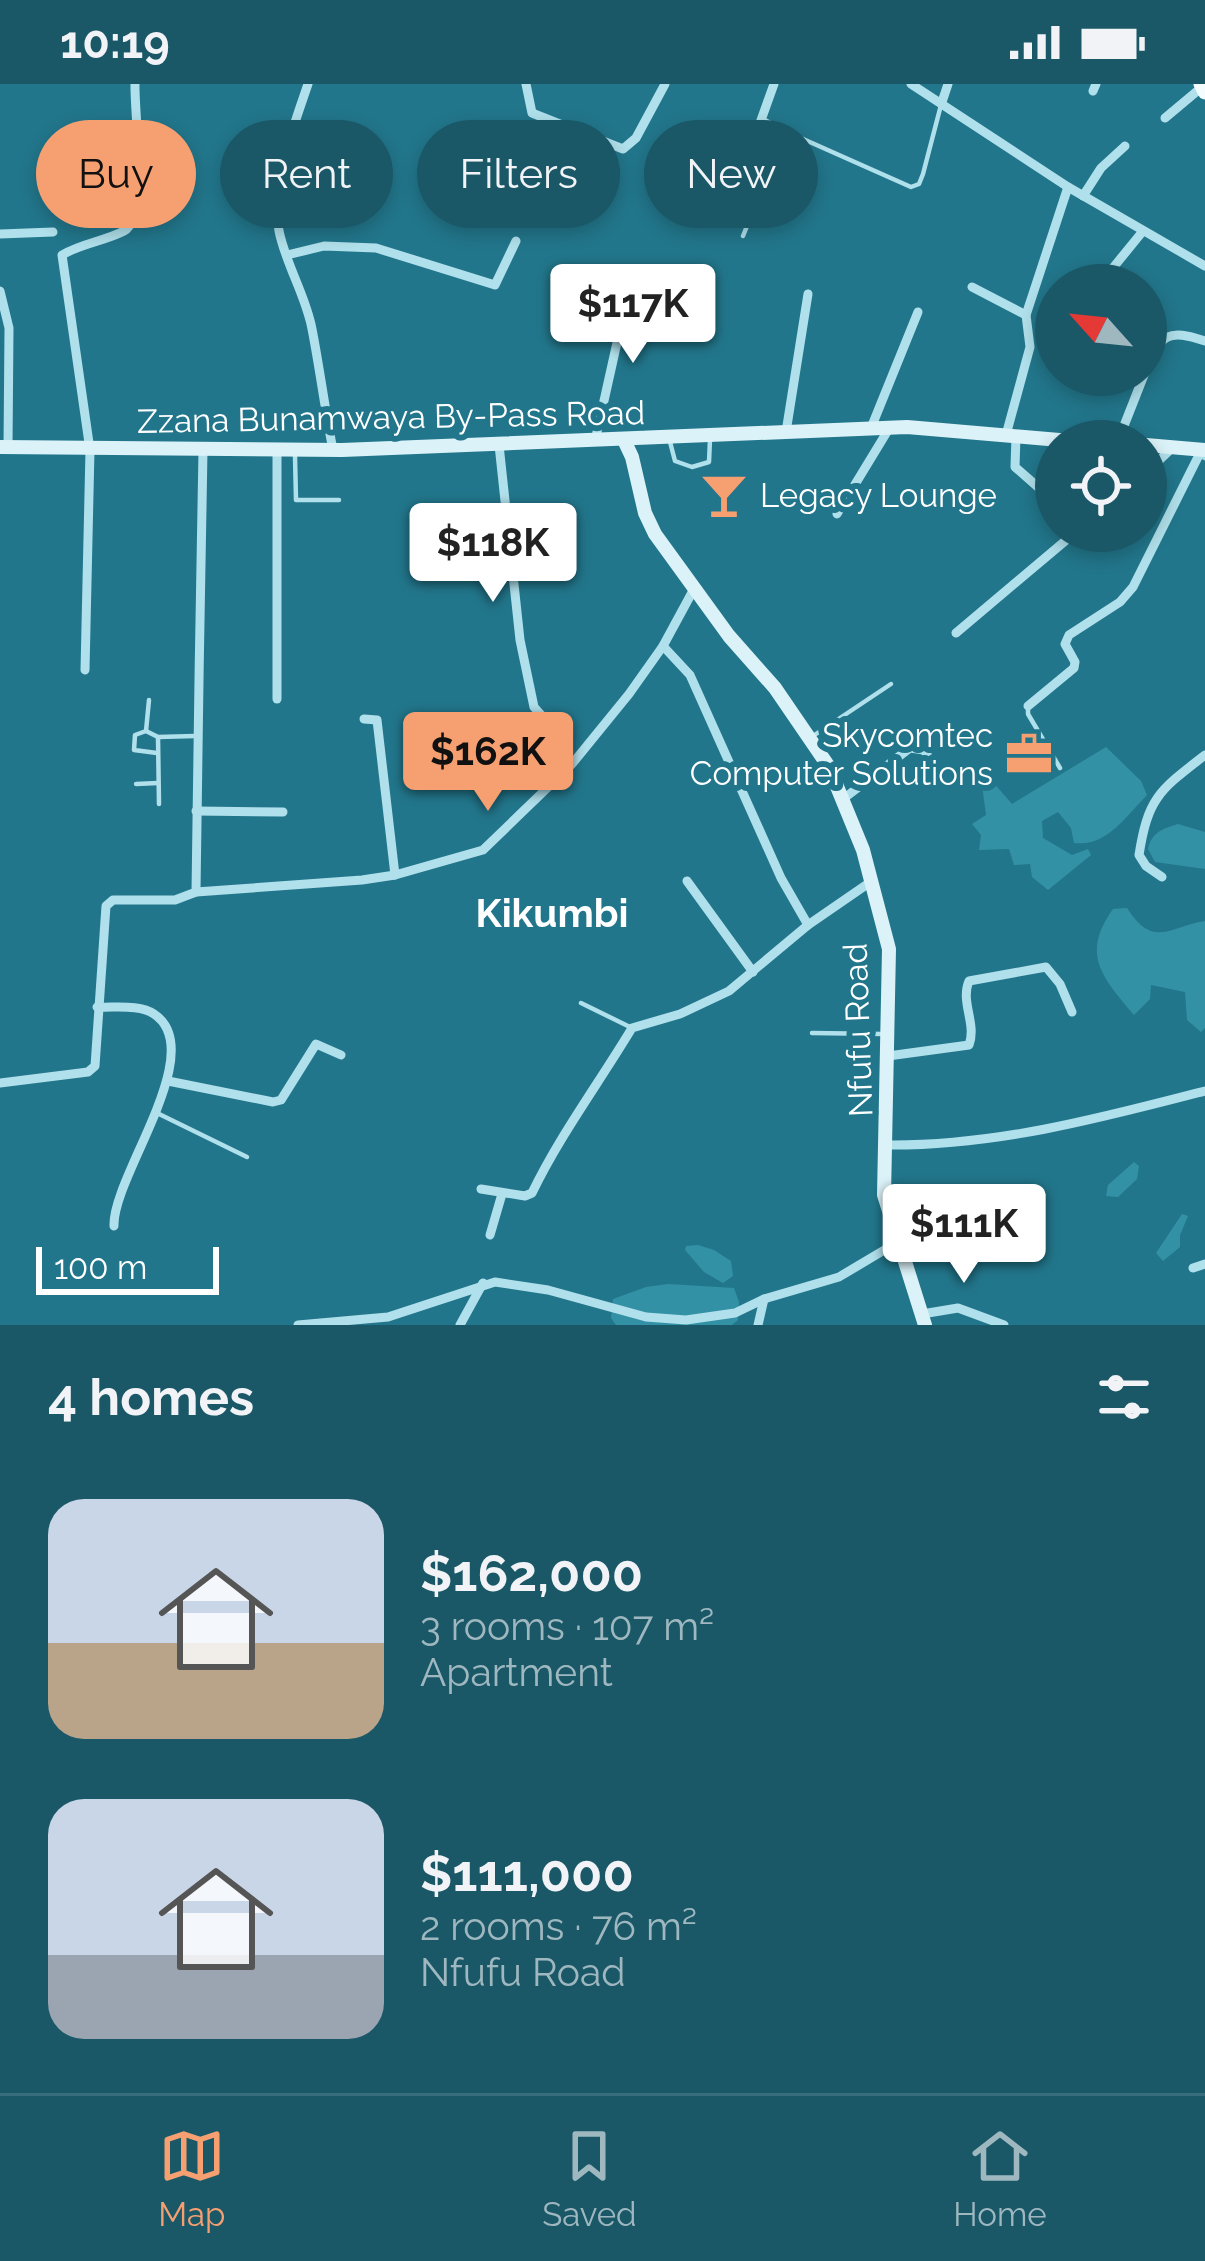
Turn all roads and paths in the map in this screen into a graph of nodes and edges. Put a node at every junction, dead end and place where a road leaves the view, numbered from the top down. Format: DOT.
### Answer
graph roads {
  1 [pos="136,84"];
  2 [pos="308,84"];
  3 [pos="526,84"];
  4 [pos="665,84"];
  5 [pos="774,84"];
  6 [pos="911,84"];
  7 [pos="948,84"];
  8 [pos="1203,88"];
  9 [pos="942,102"];
  10 [pos="761,118"];
  11 [pos="1165,118"];
  12 [pos="765,120"];
  13 [pos="818,145"];
  14 [pos="1125,146"];
  15 [pos="1067,187"];
  16 [pos="1083,196"];
  17 [pos="746,228"];
  18 [pos="1143,231"];
  19 [pos="52,232"];
  20 [pos="0,234"];
  21 [pos="743,236"];
  22 [pos="516,242"];
  23 [pos="287,255"];
  24 [pos="1116,264"];
  25 [pos="1205,266"];
  26 [pos="631,280"];
  27 [pos="972,287"];
  28 [pos="0,291"];
  29 [pos="808,294"];
  30 [pos="918,312"];
  31 [pos="1026,315"];
  32 [pos="1167,336"];
  33 [pos="1205,341"];
  34 [pos="890,427"];
  35 [pos="871,428"];
  36 [pos="786,432"];
  37 [pos="1011,435"];
  38 [pos="710,436"];
  39 [pos="1035,437"];
  40 [pos="669,438"];
  41 [pos="624,440"];
  42 [pos="595,441"];
  43 [pos="500,445"];
  44 [pos="1167,446"];
  45 [pos="1174,446"];
  46 [pos="4,447"];
  47 [pos="90,450"];
  48 [pos="203,450"];
  49 [pos="277,450"];
  50 [pos="294,450"];
  51 [pos="334,450"];
  52 [pos="1204,450"];
  53 [pos="1167,453"];
  54 [pos="1035,484"];
  55 [pos="339,500"];
  56 [pos="837,514"];
  57 [pos="1052,552"];
  58 [pos="695,587"];
  59 [pos="956,633"];
  60 [pos="663,646"];
  61 [pos="85,670"];
  62 [pos="891,684"];
  63 [pos="277,699"];
  64 [pos="149,700"];
  65 [pos="1028,706"];
  66 [pos="364,719"];
  67 [pos="146,731"];
  68 [pos="195,736"];
  69 [pos="559,736"];
  70 [pos="158,737"];
  71 [pos="810,738"];
  72 [pos="157,753"];
  73 [pos="1205,755"];
  74 [pos="1060,768"];
  75 [pos="936,769"];
  76 [pos="158,783"];
  77 [pos="136,784"];
  78 [pos="843,800"];
  79 [pos="159,804"];
  80 [pos="196,811"];
  81 [pos="283,812"];
  82 [pos="395,875"];
  83 [pos="1162,877"];
  84 [pos="687,881"];
  85 [pos="869,883"];
  86 [pos="196,892"];
  87 [pos="808,925"];
  88 [pos="753,973"];
  89 [pos="581,1003"];
  90 [pos="98,1007"];
  91 [pos="1072,1012"];
  92 [pos="632,1028"];
  93 [pos="812,1033"];
  94 [pos="889,1034"];
  95 [pos="341,1055"];
  96 [pos="888,1056"];
  97 [pos="168,1082"];
  98 [pos="0,1083"];
  99 [pos="1205,1091"];
  100 [pos="157,1113"];
  101 [pos="887,1145"];
  102 [pos="247,1157"];
  103 [pos="481,1189"];
  104 [pos="502,1194"];
  105 [pos="114,1226"];
  106 [pos="490,1235"];
  107 [pos="896,1243"];
  108 [pos="1205,1264"];
  109 [pos="1192,1268"];
  110 [pos="483,1283"];
  111 [pos="764,1299"];
  112 [pos="924,1320"];
  113 [pos="298,1325"];
  114 [pos="460,1325"];
  115 [pos="758,1325"];
  116 [pos="1004,1325"];
  1 -- 47 [label="street"];
  2 -- 23 [label="street"];
  3 -- 4 [label="street"];
  5 -- 10 [label="street"];
  6 -- 9 [label="street"];
  7 -- 9 [label="street"];
  8 -- 11 [label="street"];
  9 -- 13 [label="lane"];
  9 -- 15 [label="street"];
  10 -- 12 [label="lane"];
  14 -- 16 [label="street"];
  15 -- 16 [label="street"];
  15 -- 31 [label="street"];
  16 -- 18 [label="street"];
  17 -- 21 [label="lane"];
  18 -- 24 [label="street"];
  18 -- 25 [label="street"];
  19 -- 20 [label="street"];
  22 -- 23 [label="street"];
  23 -- 51 [label="street"];
  26 -- 42 [label="street"];
  27 -- 31 [label="street"];
  28 -- 46 [label="street"];
  29 -- 36 [label="street"];
  30 -- 35 [label="street"];
  31 -- 37 [label="street"];
  32 -- 33 [label="street"];
  34 -- 35 [label="street, Zzana Bunamwaya By-Pass Road"];
  34 -- 37 [label="street, Zzana Bunamwaya By-Pass Road"];
  34 -- 56 [label="street"];
  35 -- 36 [label="street, Zzana Bunamwaya By-Pass Road"];
  36 -- 38 [label="street, Zzana Bunamwaya By-Pass Road"];
  37 -- 39 [label="street, Zzana Bunamwaya By-Pass Road"];
  37 -- 54 [label="street"];
  38 -- 40 [label="street, Zzana Bunamwaya By-Pass Road"];
  38 -- 40 [label="lane"];
  40 -- 41 [label="street, Zzana Bunamwaya By-Pass Road"];
  41 -- 42 [label="street, Zzana Bunamwaya By-Pass Road"];
  41 -- 58 [label="street, Nfufu Road"];
  42 -- 43 [label="street, Zzana Bunamwaya By-Pass Road"];
  43 -- 51 [label="street, Zzana Bunamwaya By-Pass Road"];
  43 -- 69 [label="street"];
  44 -- 45 [label="street"];
  45 -- 52 [label="street"];
  45 -- 53 [label="street"];
  46 -- 47 [label="street, Zzana Bunamwaya By-Pass Road"];
  47 -- 48 [label="street, Zzana Bunamwaya By-Pass Road"];
  47 -- 61 [label="street"];
  48 -- 49 [label="street, Zzana Bunamwaya By-Pass Road"];
  48 -- 68 [label="street"];
  49 -- 50 [label="street, Zzana Bunamwaya By-Pass Road"];
  49 -- 63 [label="street"];
  50 -- 51 [label="street, Zzana Bunamwaya By-Pass Road"];
  50 -- 55 [label="lane"];
  52 -- 65 [label="street"];
  57 -- 59 [label="street"];
  58 -- 60 [label="street"];
  58 -- 71 [label="street, Nfufu Road"];
  60 -- 82 [label="street"];
  60 -- 87 [label="street"];
  62 -- 71 [label="lane"];
  64 -- 67 [label="lane"];
  65 -- 74 [label="lane"];
  66 -- 82 [label="street"];
  67 -- 70 [label="lane"];
  67 -- 72 [label="lane"];
  68 -- 70 [label="lane"];
  68 -- 80 [label="street"];
  70 -- 72 [label="lane"];
  71 -- 78 [label="street, Nfufu Road"];
  72 -- 76 [label="lane"];
  73 -- 83 [label="street"];
  75 -- 78 [label="street"];
  76 -- 77 [label="lane"];
  76 -- 79 [label="lane"];
  78 -- 85 [label="street, Nfufu Road"];
  80 -- 81 [label="street"];
  80 -- 86 [label="street"];
  82 -- 86 [label="street"];
  84 -- 88 [label="street"];
  85 -- 87 [label="street"];
  85 -- 94 [label="street, Nfufu Road"];
  86 -- 90 [label="street"];
  87 -- 88 [label="street"];
  88 -- 92 [label="street"];
  89 -- 92 [label="lane"];
  90 -- 97 [label="street"];
  90 -- 98 [label="street"];
  91 -- 96 [label="street"];
  92 -- 104 [label="street"];
  93 -- 94 [label="lane"];
  94 -- 96 [label="street, Nfufu Road"];
  95 -- 97 [label="street"];
  96 -- 101 [label="street, Nfufu Road"];
  97 -- 100 [label="street"];
  99 -- 101 [label="street"];
  100 -- 102 [label="lane"];
  100 -- 105 [label="street"];
  101 -- 107 [label="street, Nfufu Road"];
  103 -- 104 [label="street"];
  104 -- 106 [label="street"];
  107 -- 111 [label="street"];
  107 -- 112 [label="street, Nfufu Road"];
  108 -- 109 [label="street"];
  110 -- 111 [label="street"];
  110 -- 113 [label="street"];
  110 -- 114 [label="street"];
  111 -- 115 [label="street"];
  112 -- 116 [label="street"];
}
